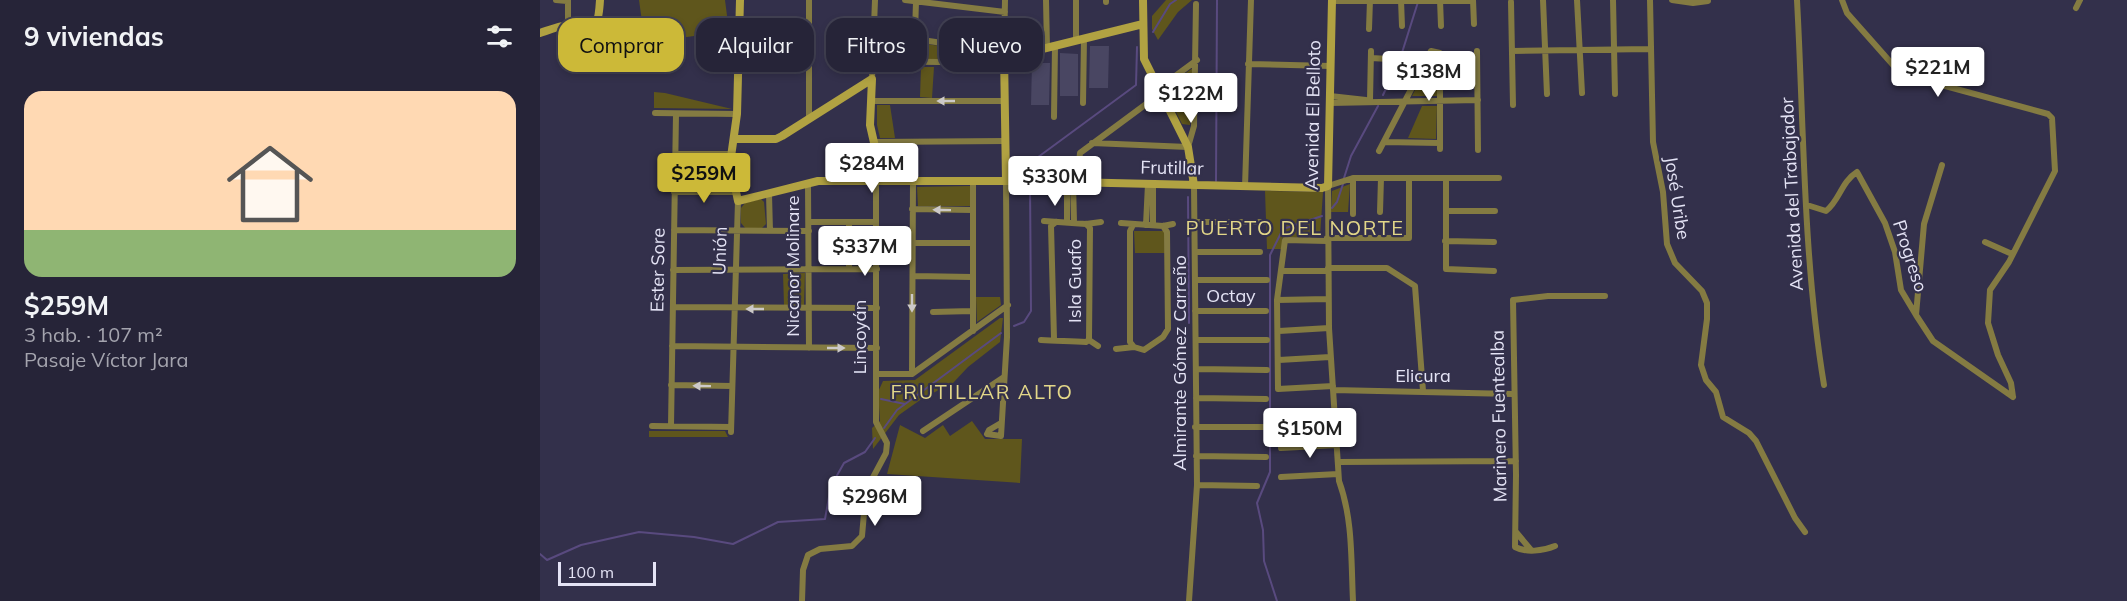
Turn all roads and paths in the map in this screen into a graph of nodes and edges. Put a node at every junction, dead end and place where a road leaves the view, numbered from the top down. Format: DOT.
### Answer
graph roads {
  1 [pos="556,0"];
  2 [pos="567,0"];
  3 [pos="600,0"];
  4 [pos="740,0"];
  5 [pos="809,0"];
  6 [pos="875,0"];
  7 [pos="905,0"];
  8 [pos="1005,0"];
  9 [pos="1046,0"];
  10 [pos="1076,0"];
  11 [pos="1143,0"];
  12 [pos="1251,0"];
  13 [pos="1543,0"];
  14 [pos="1577,0"];
  15 [pos="1613,0"];
  16 [pos="1650,0"];
  17 [pos="1672,0"];
  18 [pos="1797,0"];
  19 [pos="1842,0"];
  20 [pos="2080,0"];
  21 [pos="1332,1"];
  22 [pos="1370,1"];
  23 [pos="1401,1"];
  24 [pos="1440,1"];
  25 [pos="1473,1"];
  26 [pos="916,2"];
  27 [pos="1510,2"];
  28 [pos="1708,2"];
  29 [pos="1196,4"];
  30 [pos="2076,8"];
  31 [pos="1005,12"];
  32 [pos="568,18"];
  33 [pos="598,18"];
  34 [pos="740,18"];
  35 [pos="809,18"];
  36 [pos="874,18"];
  37 [pos="916,18"];
  38 [pos="1005,18"];
  39 [pos="1143,24"];
  40 [pos="1474,24"];
  41 [pos="1402,26"];
  42 [pos="1441,26"];
  43 [pos="558,28"];
  44 [pos="1369,29"];
  45 [pos="540,33"];
  46 [pos="1080,39"];
  47 [pos="1051,47"];
  48 [pos="1043,49"];
  49 [pos="1650,49"];
  50 [pos="1614,50"];
  51 [pos="1477,51"];
  52 [pos="1512,51"];
  53 [pos="1545,51"];
  54 [pos="1579,51"];
  55 [pos="1389,58"];
  56 [pos="1197,60"];
  57 [pos="1248,64"];
  58 [pos="1331,66"];
  59 [pos="739,72"];
  60 [pos="809,72"];
  61 [pos="872,72"];
  62 [pos="1004,72"];
  63 [pos="872,79"];
  64 [pos="1160,90"];
  65 [pos="1582,93"];
  66 [pos="1547,94"];
  67 [pos="1615,94"];
  68 [pos="1330,100"];
  69 [pos="1370,100"];
  70 [pos="1405,100"];
  71 [pos="1441,100"];
  72 [pos="1478,100"];
  73 [pos="871,101"];
  74 [pos="1005,101"];
  75 [pos="1083,103"];
  76 [pos="1513,105"];
  77 [pos="656,114"];
  78 [pos="676,114"];
  79 [pos="737,114"];
  80 [pos="1054,117"];
  81 [pos="809,119"];
  82 [pos="734,138"];
  83 [pos="1005,141"];
  84 [pos="874,142"];
  85 [pos="1384,142"];
  86 [pos="1092,143"];
  87 [pos="1188,147"];
  88 [pos="1379,150"];
  89 [pos="1478,150"];
  90 [pos="675,154"];
  91 [pos="731,154"];
  92 [pos="1942,165"];
  93 [pos="1381,178"];
  94 [pos="1408,178"];
  95 [pos="1446,178"];
  96 [pos="1499,178"];
  97 [pos="1347,180"];
  98 [pos="876,181"];
  99 [pos="972,181"];
  100 [pos="1006,181"];
  101 [pos="913,182"];
  102 [pos="1072,182"];
  103 [pos="808,184"];
  104 [pos="1151,184"];
  105 [pos="1194,185"];
  106 [pos="1328,186"];
  107 [pos="1245,187"];
  108 [pos="674,192"];
  109 [pos="769,194"];
  110 [pos="736,197"];
  111 [pos="1807,205"];
  112 [pos="912,209"];
  113 [pos="972,210"];
  114 [pos="1446,211"];
  115 [pos="1495,211"];
  116 [pos="1380,212"];
  117 [pos="1353,214"];
  118 [pos="1044,220"];
  119 [pos="809,222"];
  120 [pos="849,222"];
  121 [pos="876,222"];
  122 [pos="1056,222"];
  123 [pos="1070,222"];
  124 [pos="1101,222"];
  125 [pos="1195,222"];
  126 [pos="1266,222"];
  127 [pos="1121,223"];
  128 [pos="1086,224"];
  129 [pos="1173,224"];
  130 [pos="1133,225"];
  131 [pos="1149,225"];
  132 [pos="1163,226"];
  133 [pos="674,230"];
  134 [pos="770,231"];
  135 [pos="809,231"];
  136 [pos="737,232"];
  137 [pos="1327,240"];
  138 [pos="1445,241"];
  139 [pos="1494,242"];
  140 [pos="1985,242"];
  141 [pos="912,243"];
  142 [pos="972,243"];
  143 [pos="1195,252"];
  144 [pos="1260,252"];
  145 [pos="2012,254"];
  146 [pos="849,268"];
  147 [pos="809,269"];
  148 [pos="877,269"];
  149 [pos="673,270"];
  150 [pos="736,270"];
  151 [pos="1328,270"];
  152 [pos="1282,271"];
  153 [pos="1494,271"];
  154 [pos="913,276"];
  155 [pos="972,277"];
  156 [pos="1196,280"];
  157 [pos="1267,280"];
  158 [pos="1605,296"];
  159 [pos="1328,299"];
  160 [pos="1277,300"];
  161 [pos="1008,305"];
  162 [pos="673,307"];
  163 [pos="810,308"];
  164 [pos="877,308"];
  165 [pos="735,309"];
  166 [pos="972,311"];
  167 [pos="1196,311"];
  168 [pos="1266,311"];
  169 [pos="933,312"];
  170 [pos="1916,315"];
  171 [pos="1329,328"];
  172 [pos="973,331"];
  173 [pos="1279,331"];
  174 [pos="1054,338"];
  175 [pos="1041,340"];
  176 [pos="1089,340"];
  177 [pos="1196,340"];
  178 [pos="1267,340"];
  179 [pos="672,346"];
  180 [pos="1098,346"];
  181 [pos="734,347"];
  182 [pos="1134,347"];
  183 [pos="809,348"];
  184 [pos="877,348"];
  185 [pos="1116,349"];
  186 [pos="1330,357"];
  187 [pos="1279,360"];
  188 [pos="1197,369"];
  189 [pos="1267,370"];
  190 [pos="876,374"];
  191 [pos="912,374"];
  192 [pos="1004,377"];
  193 [pos="671,385"];
  194 [pos="1824,385"];
  195 [pos="732,386"];
  196 [pos="1333,388"];
  197 [pos="1423,391"];
  198 [pos="1514,394"];
  199 [pos="1196,398"];
  200 [pos="1266,399"];
  201 [pos="1335,415"];
  202 [pos="1278,418"];
  203 [pos="1001,423"];
  204 [pos="652,426"];
  205 [pos="671,426"];
  206 [pos="1195,427"];
  207 [pos="1266,427"];
  208 [pos="923,431"];
  209 [pos="1337,445"];
  210 [pos="1281,448"];
  211 [pos="1196,456"];
  212 [pos="1266,457"];
  213 [pos="1516,461"];
  214 [pos="1338,462"];
  215 [pos="1281,477"];
  216 [pos="1338,478"];
  217 [pos="1197,485"];
  218 [pos="1257,486"];
  219 [pos="1515,532"];
  220 [pos="1805,532"];
  221 [pos="1555,546"];
  222 [pos="1531,550"];
  223 [pos="802,601"];
  224 [pos="1189,601"];
  225 [pos="1353,601"];
  1 -- 2 [label="street"];
  2 -- 32 [label="street"];
  3 -- 33 [label="street"];
  4 -- 34 [label="street, Unión"];
  5 -- 35 [label="street"];
  6 -- 36 [label="street, Lincoyán"];
  7 -- 26 [label="street"];
  8 -- 31 [label="street"];
  9 -- 47 [label="street"];
  10 -- 46 [label="street"];
  11 -- 39 [label="street, Almirante Gómez Carreño"];
  12 -- 57 [label="street"];
  13 -- 53 [label="street"];
  14 -- 54 [label="street"];
  15 -- 50 [label="street"];
  16 -- 49 [label="street, José Uribe"];
  17 -- 28 [label="street"];
  18 -- 111 [label="street, Avenida del Trabajador"];
  19 -- 145 [label="street"];
  20 -- 30 [label="street"];
  21 -- 22 [label="street"];
  21 -- 58 [label="street, Avenida El Belloto"];
  22 -- 23 [label="street"];
  22 -- 44 [label="street"];
  23 -- 24 [label="street"];
  23 -- 41 [label="street"];
  24 -- 25 [label="street"];
  24 -- 42 [label="street"];
  25 -- 40 [label="street"];
  26 -- 31 [label="street"];
  26 -- 37 [label="street"];
  27 -- 52 [label="street"];
  29 -- 56 [label="street"];
  31 -- 38 [label="street"];
  39 -- 46 [label="street"];
  39 -- 64 [label="street, Almirante Gómez Carreño"];
  43 -- 45 [label="street"];
  46 -- 47 [label="street"];
  46 -- 75 [label="street"];
  47 -- 48 [label="street"];
  47 -- 80 [label="street"];
  49 -- 50 [label="street"];
  49 -- 220 [label="street, José Uribe"];
  50 -- 54 [label="street"];
  50 -- 67 [label="street"];
  51 -- 72 [label="street"];
  52 -- 53 [label="street"];
  52 -- 76 [label="street"];
  53 -- 54 [label="street"];
  53 -- 66 [label="street"];
  54 -- 65 [label="street"];
  55 -- 69 [label="street"];
  56 -- 64 [label="street"];
  56 -- 87 [label="street"];
  57 -- 58 [label="street"];
  57 -- 107 [label="street"];
  58 -- 68 [label="street, Avenida El Belloto"];
  59 -- 79 [label="street, Unión"];
  60 -- 81 [label="street"];
  61 -- 63 [label="street, Lincoyán"];
  62 -- 74 [label="street"];
  63 -- 73 [label="street, Lincoyán"];
  63 -- 81 [label="street"];
  64 -- 86 [label="street"];
  64 -- 87 [label="street, Almirante Gómez Carreño"];
  68 -- 69 [label="street"];
  68 -- 106 [label="street, Avenida El Belloto"];
  69 -- 70 [label="street"];
  70 -- 71 [label="street"];
  70 -- 71 [label="street"];
  70 -- 85 [label="street"];
  71 -- 72 [label="street"];
  71 -- 85 [label="street"];
  72 -- 89 [label="street"];
  74 -- 73 [label="street, one-way"];
  73 -- 84 [label="street, Lincoyán"];
  74 -- 83 [label="street"];
  77 -- 78 [label="street"];
  78 -- 79 [label="street"];
  78 -- 90 [label="street, Ester Sore"];
  79 -- 82 [label="street, Unión"];
  81 -- 82 [label="street"];
  82 -- 91 [label="street, Unión"];
  83 -- 84 [label="street"];
  83 -- 100 [label="street"];
  84 -- 98 [label="street, Lincoyán"];
  85 -- 88 [label="street"];
  86 -- 87 [label="street"];
  86 -- 102 [label="street"];
  87 -- 105 [label="street, Almirante Gómez Carreño"];
  90 -- 91 [label="street"];
  90 -- 108 [label="street, Ester Sore"];
  91 -- 110 [label="street, Unión"];
  92 -- 170 [label="street"];
  93 -- 94 [label="street, Frutillar"];
  93 -- 97 [label="street, Frutillar"];
  93 -- 116 [label="street"];
  94 -- 95 [label="street, Frutillar"];
  94 -- 137 [label="street"];
  95 -- 96 [label="street, Frutillar"];
  95 -- 114 [label="street"];
  97 -- 106 [label="street, Frutillar"];
  97 -- 117 [label="street"];
  98 -- 101 [label="street, Frutillar"];
  98 -- 103 [label="street, Frutillar"];
  98 -- 121 [label="street, Lincoyán"];
  99 -- 100 [label="street, Frutillar"];
  99 -- 101 [label="street, Frutillar"];
  99 -- 113 [label="street"];
  100 -- 102 [label="street, Frutillar"];
  100 -- 161 [label="street"];
  101 -- 112 [label="street"];
  102 -- 104 [label="street, Frutillar"];
  102 -- 123 [label="street"];
  103 -- 109 [label="street, Frutillar"];
  103 -- 119 [label="street, Nicanor Molinare"];
  104 -- 105 [label="street, Frutillar"];
  104 -- 131 [label="street"];
  105 -- 107 [label="street, Frutillar"];
  105 -- 125 [label="street, Almirante Gómez Carreño"];
  106 -- 107 [label="street, Frutillar"];
  106 -- 137 [label="street, Avenida El Belloto"];
  108 -- 110 [label="street"];
  108 -- 133 [label="street, Ester Sore"];
  109 -- 110 [label="street, Frutillar"];
  109 -- 134 [label="street"];
  110 -- 136 [label="street, Unión"];
  111 -- 170 [label="street, Progreso"];
  111 -- 194 [label="street, Avenida del Trabajador"];
  113 -- 112 [label="street, one-way"];
  112 -- 141 [label="street"];
  113 -- 142 [label="street"];
  114 -- 115 [label="street"];
  114 -- 138 [label="street"];
  118 -- 122 [label="street"];
  119 -- 120 [label="street"];
  119 -- 135 [label="street, Nicanor Molinare"];
  120 -- 121 [label="street"];
  120 -- 146 [label="street"];
  121 -- 148 [label="street, Lincoyán"];
  122 -- 123 [label="street"];
  122 -- 174 [label="street"];
  123 -- 128 [label="street"];
  124 -- 128 [label="street"];
  125 -- 126 [label="street"];
  125 -- 143 [label="street, Almirante Gómez Carreño"];
  127 -- 130 [label="street"];
  128 -- 176 [label="street, Isla Guafo"];
  129 -- 132 [label="street"];
  130 -- 131 [label="street"];
  130 -- 182 [label="street"];
  131 -- 132 [label="street"];
  132 -- 182 [label="street"];
  133 -- 136 [label="street"];
  133 -- 149 [label="street, Ester Sore"];
  134 -- 135 [label="street"];
  134 -- 136 [label="street"];
  135 -- 147 [label="street, Nicanor Molinare"];
  136 -- 150 [label="street, Unión"];
  137 -- 151 [label="street, Avenida El Belloto"];
  137 -- 152 [label="street"];
  138 -- 139 [label="street"];
  138 -- 153 [label="street"];
  140 -- 145 [label="street"];
  141 -- 142 [label="street"];
  141 -- 154 [label="street"];
  142 -- 155 [label="street"];
  143 -- 144 [label="street"];
  143 -- 156 [label="street, Almirante Gómez Carreño"];
  145 -- 170 [label="street"];
  146 -- 147 [label="street"];
  146 -- 148 [label="street"];
  147 -- 150 [label="street"];
  147 -- 163 [label="street, Nicanor Molinare"];
  148 -- 164 [label="street, Lincoyán"];
  149 -- 150 [label="street"];
  149 -- 162 [label="street, Ester Sore"];
  150 -- 165 [label="street, Unión"];
  151 -- 152 [label="street"];
  151 -- 159 [label="street, Avenida El Belloto"];
  151 -- 197 [label="street"];
  152 -- 160 [label="street"];
  154 -- 155 [label="street"];
  154 -- 191 [label="street, one-way"];
  155 -- 166 [label="street"];
  156 -- 157 [label="street"];
  156 -- 167 [label="street, Almirante Gómez Carreño"];
  158 -- 198 [label="street, Marinero Fuentealba"];
  159 -- 160 [label="street"];
  159 -- 171 [label="street, Avenida El Belloto"];
  160 -- 173 [label="street"];
  161 -- 172 [label="street"];
  161 -- 192 [label="street"];
  162 -- 165 [label="street"];
  162 -- 179 [label="street, Ester Sore"];
  163 -- 164 [label="street"];
  163 -- 165 [label="street, one-way"];
  163 -- 183 [label="street, Nicanor Molinare"];
  164 -- 184 [label="street, Lincoyán"];
  165 -- 181 [label="street, Unión"];
  166 -- 169 [label="street"];
  166 -- 172 [label="street"];
  167 -- 168 [label="street, Octay"];
  167 -- 177 [label="street, Almirante Gómez Carreño"];
  171 -- 173 [label="street"];
  171 -- 186 [label="street, Avenida El Belloto"];
  172 -- 191 [label="street"];
  173 -- 187 [label="street"];
  174 -- 175 [label="street"];
  174 -- 176 [label="street"];
  176 -- 180 [label="street"];
  177 -- 178 [label="street"];
  177 -- 188 [label="street, Almirante Gómez Carreño"];
  179 -- 181 [label="street"];
  179 -- 193 [label="street, Ester Sore"];
  181 -- 183 [label="street"];
  181 -- 195 [label="street, Unión"];
  182 -- 185 [label="street"];
  183 -- 184 [label="street, one-way"];
  184 -- 190 [label="street, Lincoyán"];
  186 -- 187 [label="street"];
  186 -- 196 [label="street, Avenida El Belloto"];
  187 -- 196 [label="street, Elicura"];
  188 -- 189 [label="street"];
  188 -- 199 [label="street, Almirante Gómez Carreño"];
  190 -- 191 [label="street"];
  190 -- 223 [label="street, Lincoyán"];
  192 -- 203 [label="street"];
  192 -- 208 [label="street"];
  195 -- 193 [label="street, one-way"];
  193 -- 205 [label="street, Ester Sore"];
  195 -- 205 [label="street, Unión"];
  196 -- 197 [label="street, Elicura"];
  196 -- 201 [label="street, Avenida El Belloto"];
  197 -- 198 [label="street, Elicura"];
  198 -- 213 [label="street, Marinero Fuentealba"];
  199 -- 200 [label="street"];
  199 -- 206 [label="street, Almirante Gómez Carreño"];
  201 -- 202 [label="street"];
  201 -- 209 [label="street, Avenida El Belloto"];
  203 -- 203 [label="street"];
  204 -- 205 [label="street"];
  206 -- 207 [label="street"];
  206 -- 211 [label="street, Almirante Gómez Carreño"];
  209 -- 210 [label="street"];
  209 -- 214 [label="street, Avenida El Belloto"];
  211 -- 212 [label="street"];
  211 -- 217 [label="street, Almirante Gómez Carreño"];
  213 -- 214 [label="street"];
  213 -- 219 [label="street, Marinero Fuentealba"];
  214 -- 216 [label="street, Avenida El Belloto"];
  215 -- 216 [label="street"];
  216 -- 225 [label="street, Avenida El Belloto"];
  217 -- 218 [label="street"];
  217 -- 224 [label="street, Almirante Gómez Carreño"];
  219 -- 222 [label="street"];
  219 -- 222 [label="street"];
  221 -- 222 [label="street"];
}
